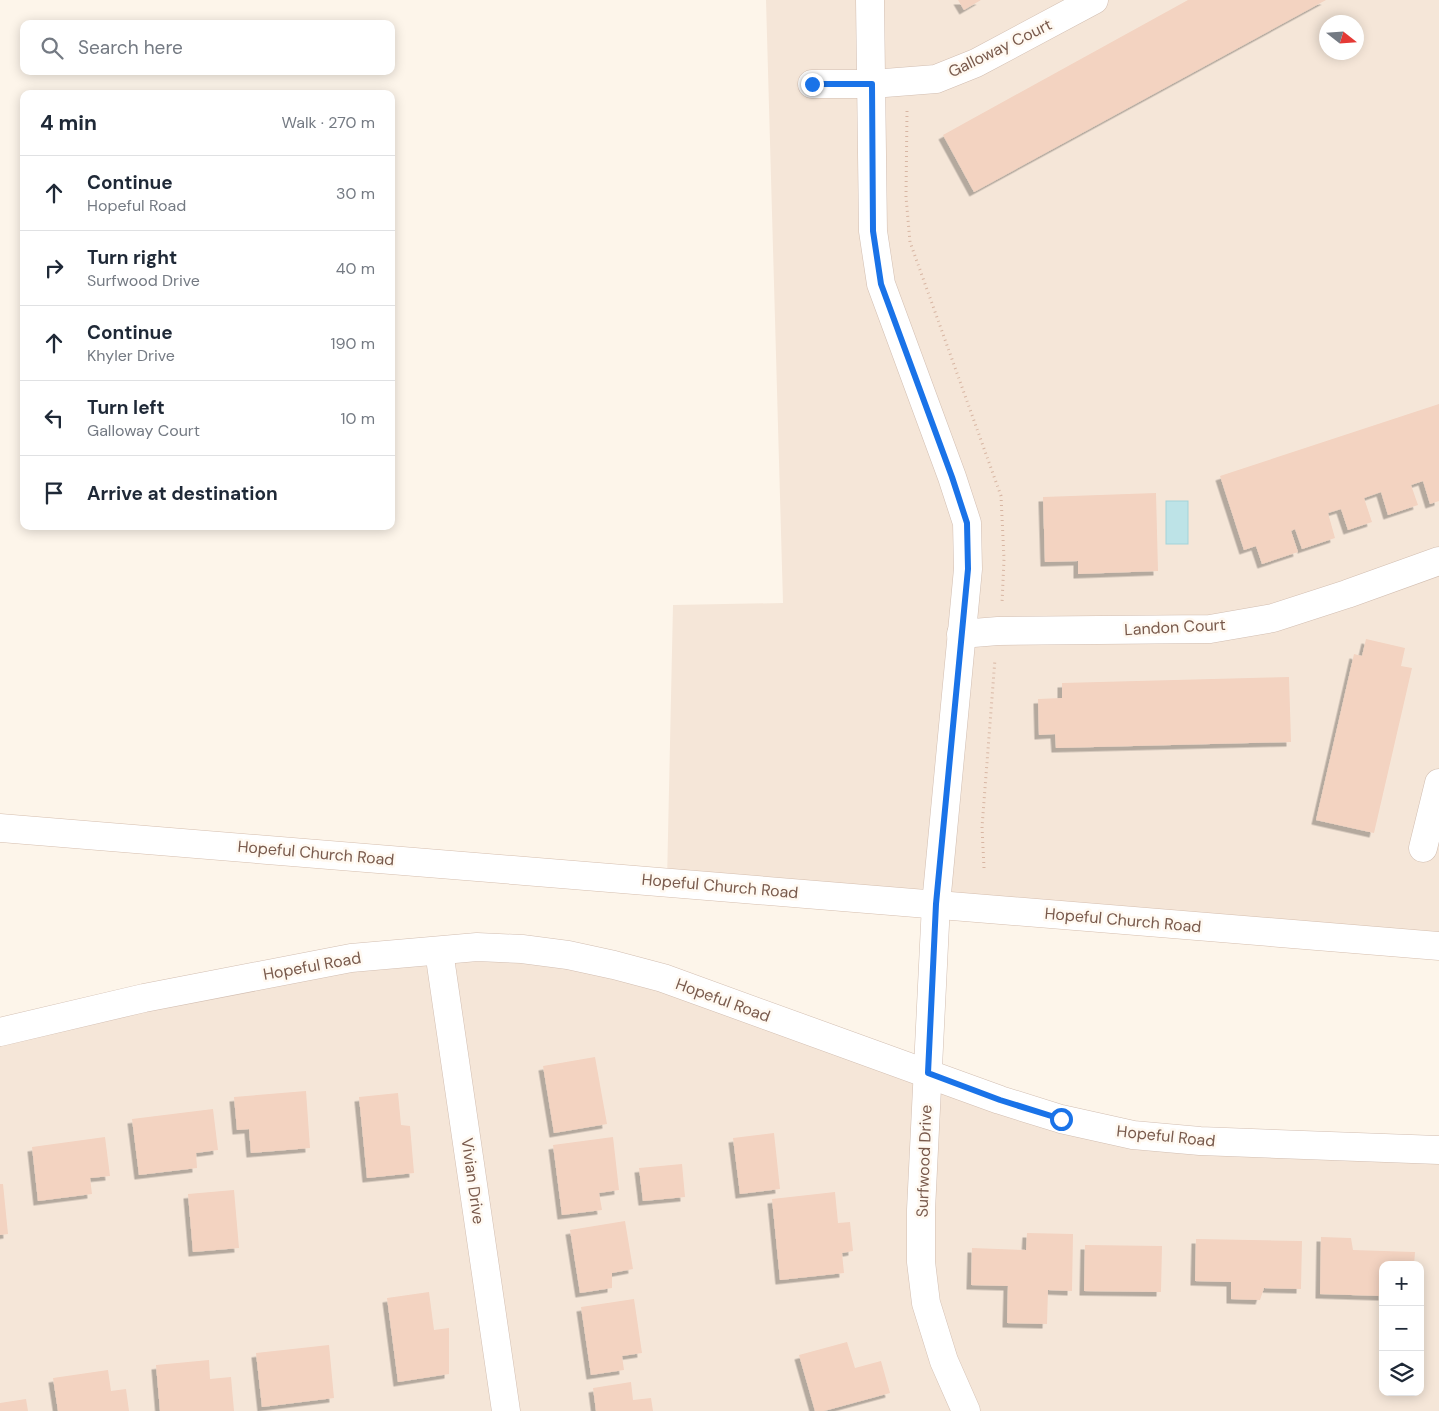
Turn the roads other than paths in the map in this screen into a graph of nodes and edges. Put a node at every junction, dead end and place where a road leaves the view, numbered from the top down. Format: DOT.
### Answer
graph roads {
  1 [pos="870,0"];
  2 [pos="1094,0"];
  3 [pos="812,84"];
  4 [pos="872,84"];
  5 [pos="1439,561"];
  6 [pos="961,634"];
  7 [pos="1439,783"];
  8 [pos="0,828"];
  9 [pos="1423,848"];
  10 [pos="936,904"];
  11 [pos="1439,946"];
  12 [pos="439,951"];
  13 [pos="0,1032"];
  14 [pos="928,1073"];
  15 [pos="1439,1150"];
  16 [pos="506,1411"];
  17 [pos="966,1411"];
  1 -- 4 [label="street, Surfwood Drive"];
  2 -- 4 [label="street, Galloway Court"];
  3 -- 4 [label="street, Galloway Court"];
  4 -- 6 [label="street, Surfwood Drive"];
  5 -- 6 [label="street, Landon Court"];
  6 -- 10 [label="street, Surfwood Drive"];
  7 -- 9 [label="street"];
  8 -- 10 [label="street, Hopeful Church Road"];
  10 -- 11 [label="street, Hopeful Church Road"];
  10 -- 14 [label="street, Surfwood Drive"];
  12 -- 13 [label="street, Hopeful Road"];
  12 -- 14 [label="street, Hopeful Road"];
  12 -- 16 [label="street, Vivian Drive"];
  14 -- 15 [label="street, Hopeful Road"];
  14 -- 17 [label="street, Surfwood Drive"];
}
